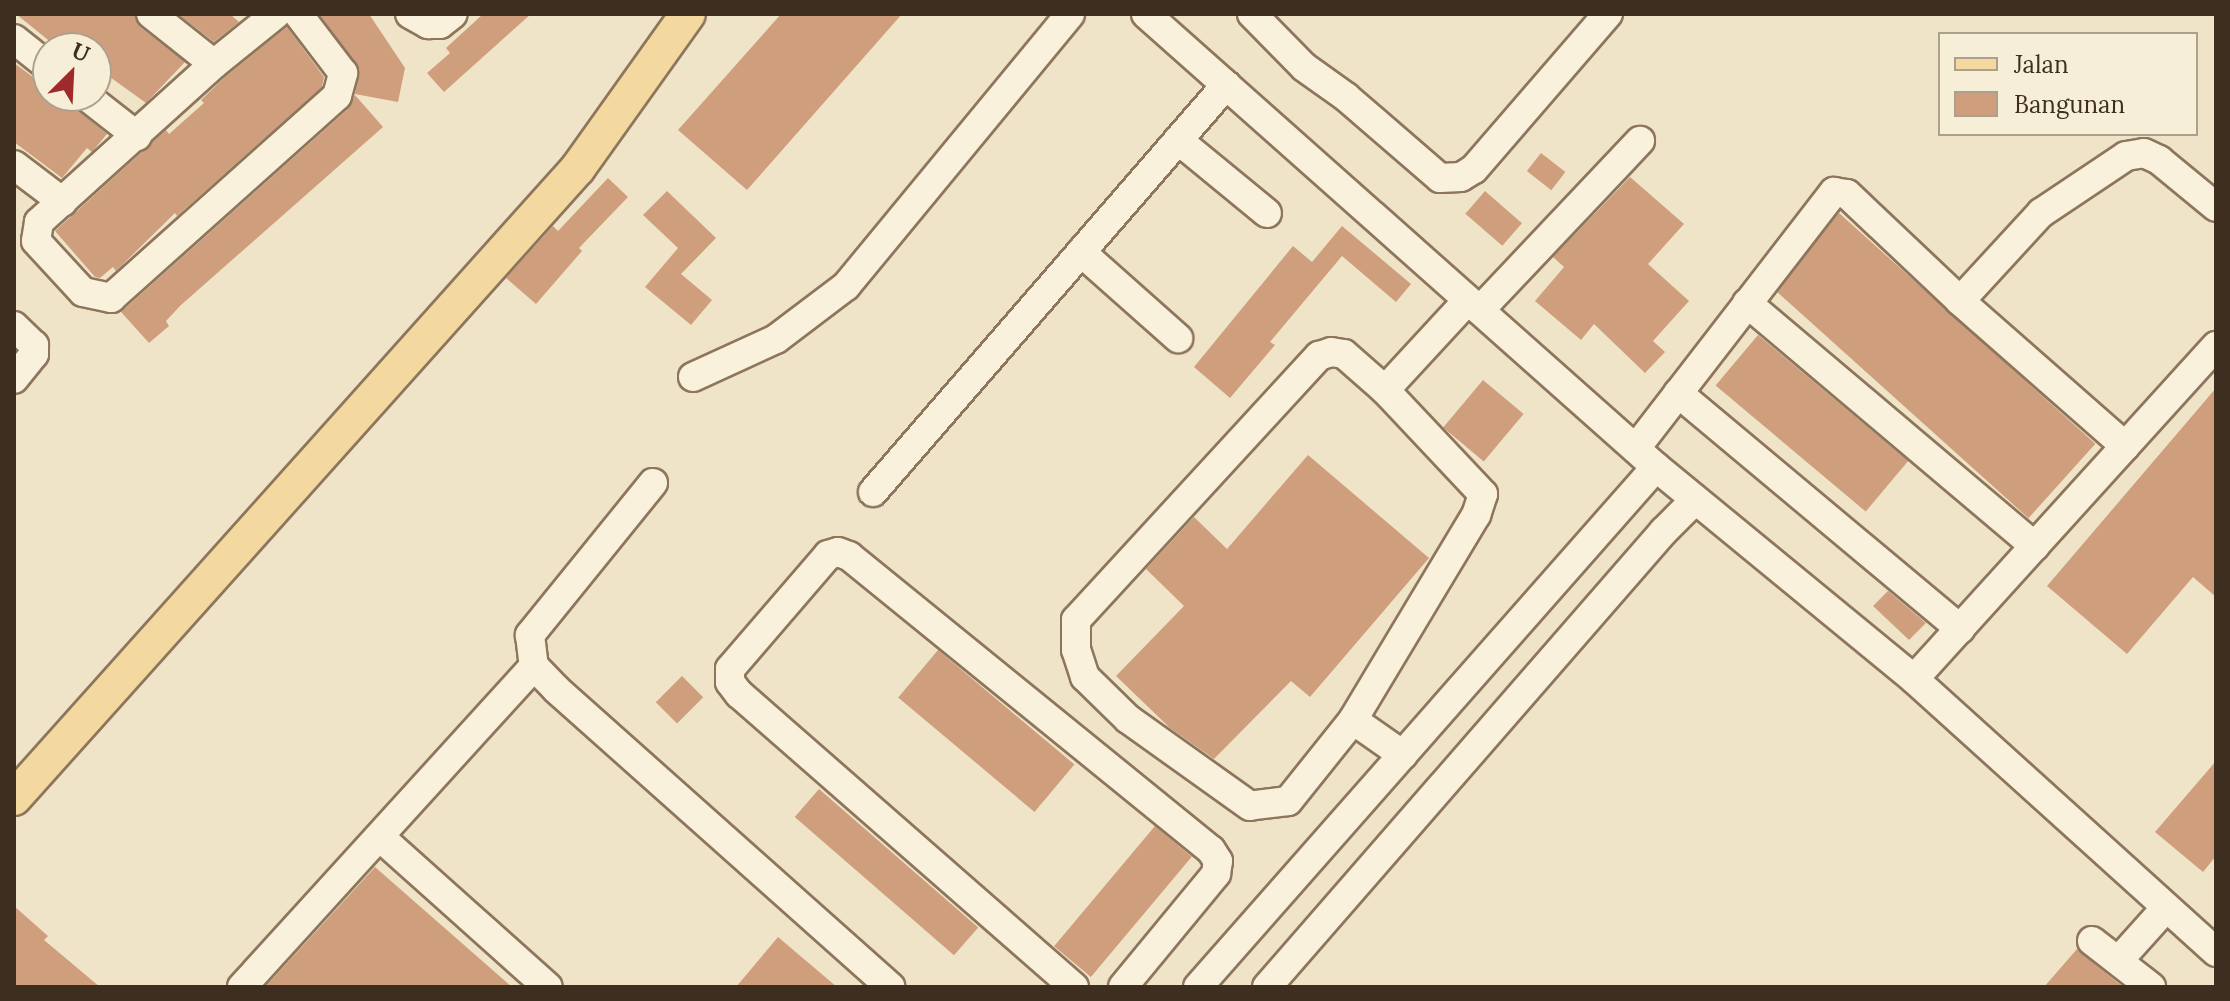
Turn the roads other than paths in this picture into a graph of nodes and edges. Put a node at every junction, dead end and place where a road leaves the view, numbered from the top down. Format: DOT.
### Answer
graph roads {
  1 [pos="151,14"];
  2 [pos="276,14"];
  3 [pos="298,14"];
  4 [pos="410,14"];
  5 [pos="453,14"];
  6 [pos="688,14"];
  7 [pos="1070,14"];
  8 [pos="1146,14"];
  9 [pos="1252,14"];
  10 [pos="1608,14"];
  11 [pos="14,39"];
  12 [pos="32,53"];
  13 [pos="214,64"];
  14 [pos="1226,85"];
  15 [pos="106,112"];
  16 [pos="137,136"];
  17 [pos="1178,140"];
  18 [pos="1640,141"];
  19 [pos="14,165"];
  20 [pos="63,202"];
  21 [pos="2216,207"];
  22 [pos="1267,213"];
  23 [pos="1081,252"];
  24 [pos="1960,301"];
  25 [pos="1747,303"];
  26 [pos="1474,305"];
  27 [pos="14,326"];
  28 [pos="1178,338"];
  29 [pos="2216,346"];
  30 [pos="693,377"];
  31 [pos="14,379"];
  32 [pos="1385,390"];
  33 [pos="1678,393"];
  34 [pos="2125,446"];
  35 [pos="1646,458"];
  36 [pos="653,483"];
  37 [pos="873,492"];
  38 [pos="1695,500"];
  39 [pos="2035,546"];
  40 [pos="1960,629"];
  41 [pos="534,666"];
  42 [pos="1914,679"];
  43 [pos="1353,720"];
  44 [pos="1403,755"];
  45 [pos="14,798"];
  46 [pos="380,837"];
  47 [pos="2165,909"];
  48 [pos="2092,941"];
  49 [pos="2216,952"];
  50 [pos="2119,960"];
  51 [pos="242,987"];
  52 [pos="548,987"];
  53 [pos="891,987"];
  54 [pos="1074,987"];
  55 [pos="1123,987"];
  56 [pos="1198,987"];
  57 [pos="1267,987"];
  58 [pos="2151,987"];
  1 -- 13 [label="street"];
  2 -- 13 [label="street"];
  3 -- 20 [label="street"];
  4 -- 5 [label="street"];
  6 -- 45 [label="main road"];
  7 -- 30 [label="street"];
  8 -- 14 [label="street"];
  9 -- 10 [label="street"];
  11 -- 12 [label="street"];
  13 -- 16 [label="street"];
  14 -- 17 [label="street"];
  14 -- 26 [label="street"];
  15 -- 16 [label="street"];
  16 -- 20 [label="street"];
  17 -- 22 [label="street"];
  17 -- 23 [label="street"];
  18 -- 26 [label="street"];
  19 -- 20 [label="street"];
  21 -- 24 [label="street"];
  23 -- 28 [label="street"];
  23 -- 37 [label="street"];
  24 -- 25 [label="street"];
  24 -- 34 [label="street"];
  25 -- 33 [label="street"];
  25 -- 39 [label="street"];
  26 -- 32 [label="street"];
  26 -- 35 [label="street"];
  27 -- 31 [label="street"];
  29 -- 34 [label="street"];
  32 -- 43 [label="street"];
  32 -- 43 [label="street"];
  33 -- 35 [label="street"];
  33 -- 40 [label="street"];
  34 -- 39 [label="street"];
  35 -- 38 [label="street"];
  35 -- 44 [label="street"];
  36 -- 41 [label="street"];
  38 -- 42 [label="street"];
  38 -- 57 [label="street"];
  39 -- 40 [label="street"];
  40 -- 42 [label="street"];
  41 -- 46 [label="street"];
  41 -- 53 [label="street"];
  42 -- 47 [label="street"];
  43 -- 44 [label="street"];
  44 -- 56 [label="street"];
  46 -- 51 [label="street"];
  46 -- 52 [label="street"];
  47 -- 49 [label="street"];
  47 -- 50 [label="street"];
  48 -- 50 [label="street"];
  50 -- 58 [label="street"];
  54 -- 55 [label="street"];
}
